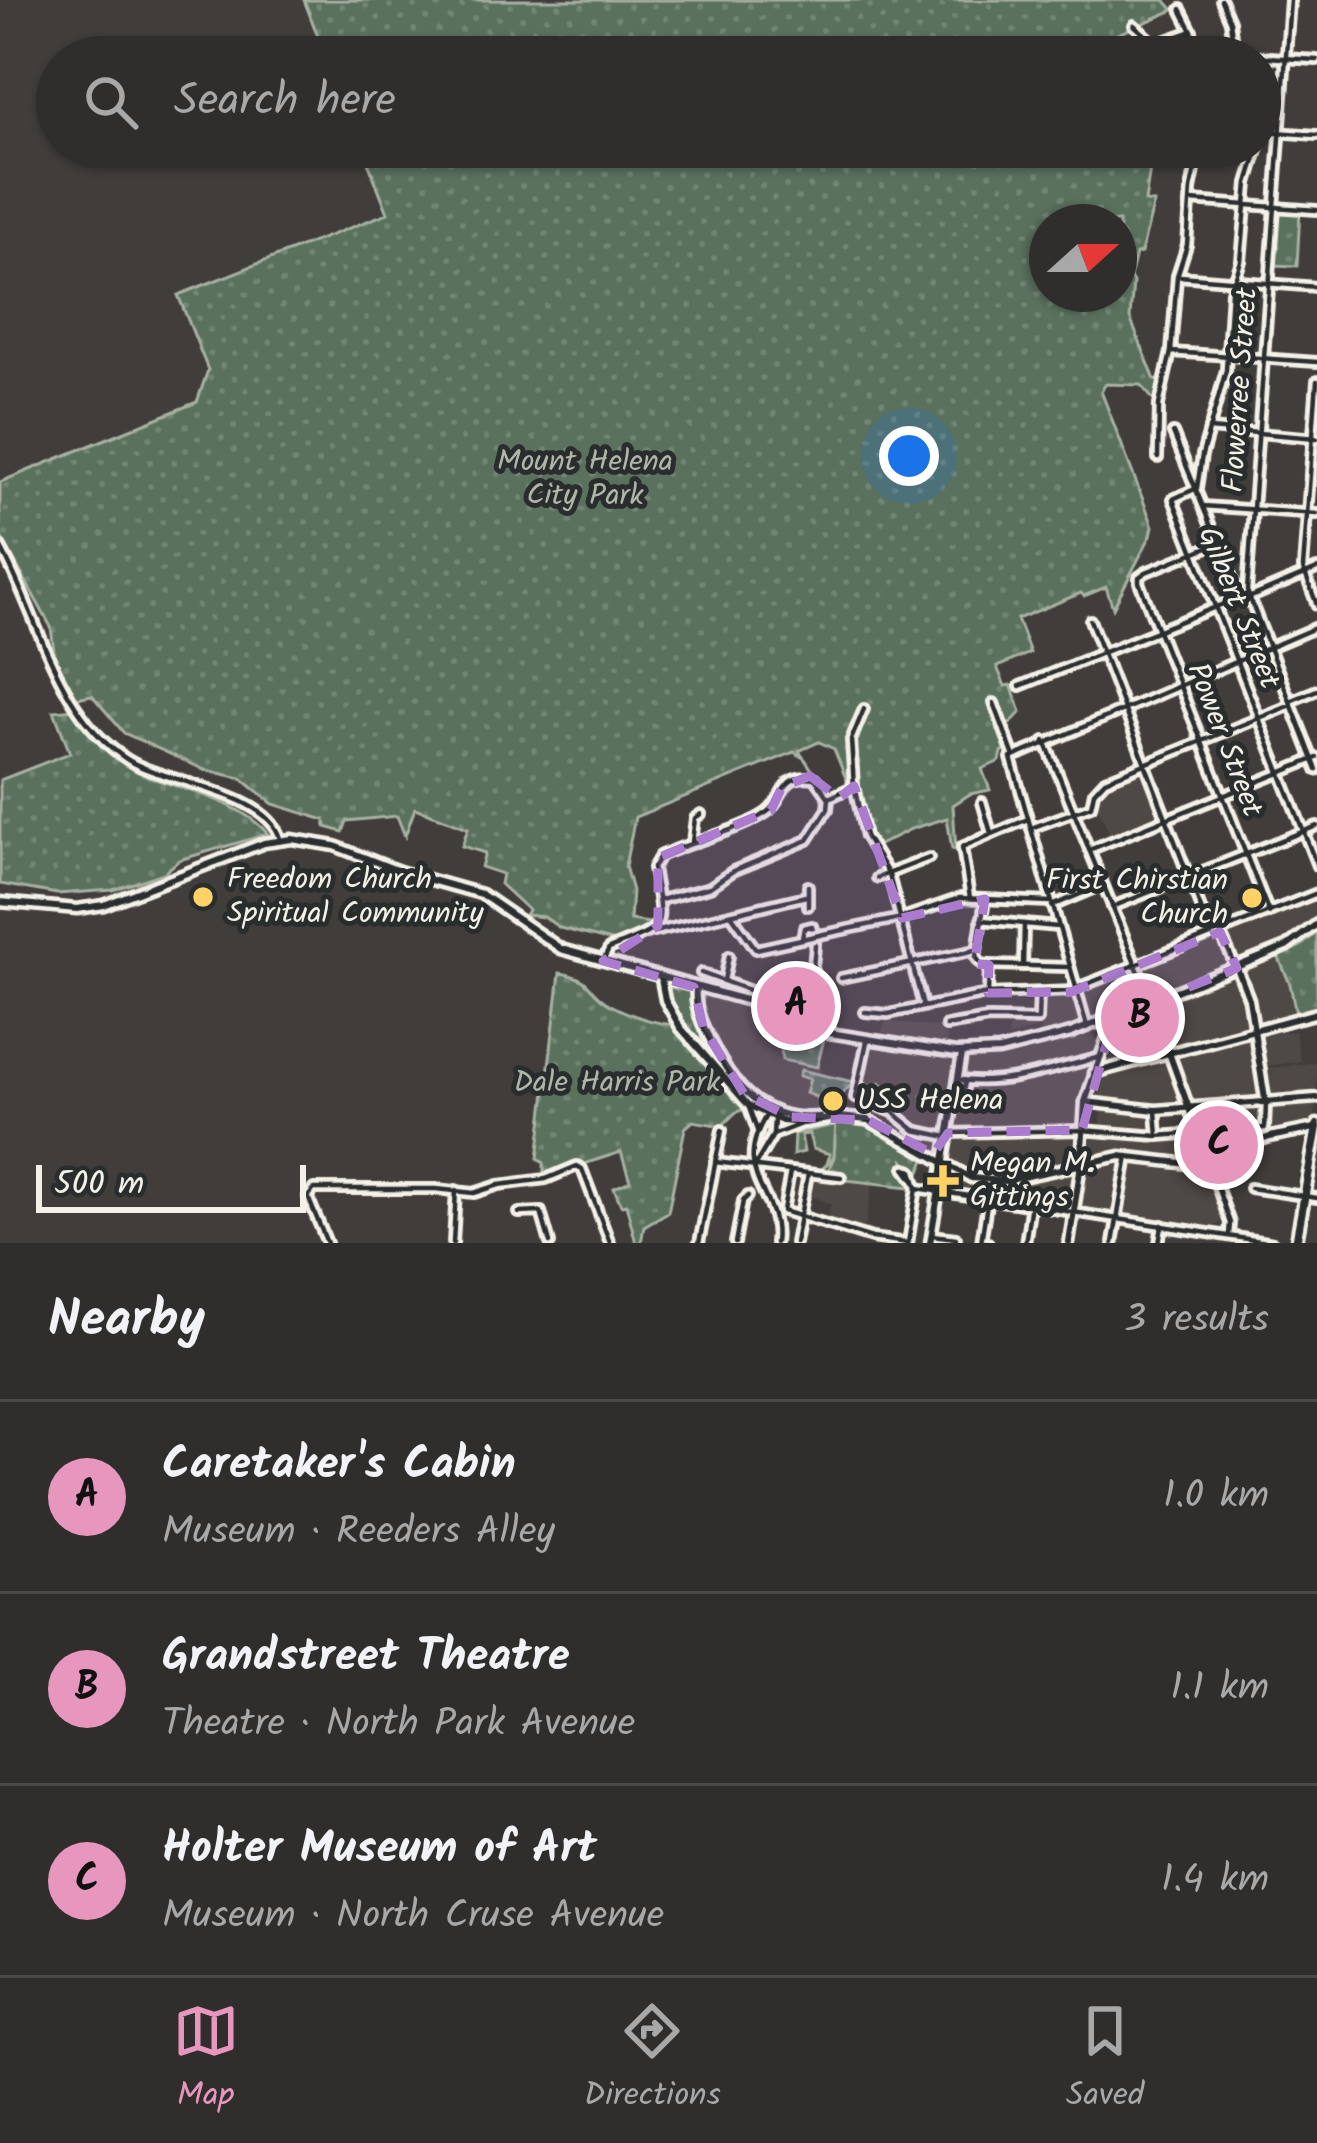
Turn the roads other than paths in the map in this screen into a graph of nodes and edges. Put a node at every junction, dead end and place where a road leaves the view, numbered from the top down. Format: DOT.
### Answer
graph roads {
  1 [pos="1221,0"];
  2 [pos="1290,0"];
  3 [pos="1181,9"];
  4 [pos="1134,25"];
  5 [pos="1192,31"];
  6 [pos="1147,36"];
  7 [pos="1178,36"];
  8 [pos="1193,36"];
  9 [pos="1232,36"];
  10 [pos="1281,58"];
  11 [pos="1286,58"];
  12 [pos="1317,60"];
  13 [pos="1283,95"];
  14 [pos="1281,98"];
  15 [pos="1281,120"];
  16 [pos="1281,133"];
  17 [pos="1317,135"];
  18 [pos="1196,168"];
  19 [pos="1252,168"];
  20 [pos="1278,168"];
  21 [pos="1191,201"];
  22 [pos="1246,205"];
  23 [pos="1275,207"];
  24 [pos="1317,210"];
  25 [pos="1177,276"];
  26 [pos="1234,281"];
  27 [pos="1270,284"];
  28 [pos="1317,287"];
  29 [pos="1171,352"];
  30 [pos="1228,356"];
  31 [pos="1264,358"];
  32 [pos="1317,362"];
  33 [pos="1317,382"];
  34 [pos="1209,428"];
  35 [pos="1173,433"];
  36 [pos="1259,434"];
  37 [pos="1315,438"];
  38 [pos="1158,458"];
  39 [pos="1197,488"];
  40 [pos="1203,506"];
  41 [pos="1253,511"];
  42 [pos="1307,513"];
  43 [pos="1317,514"];
  44 [pos="1217,542"];
  45 [pos="0,546"];
  46 [pos="1194,552"];
  47 [pos="1317,569"];
  48 [pos="14,572"];
  49 [pos="2,573"];
  50 [pos="1305,574"];
  51 [pos="1250,596"];
  52 [pos="1240,598"];
  53 [pos="1317,605"];
  54 [pos="1216,608"];
  55 [pos="1090,620"];
  56 [pos="1317,627"];
  57 [pos="1159,631"];
  58 [pos="1269,647"];
  59 [pos="1102,654"];
  60 [pos="1238,663"];
  61 [pos="1181,685"];
  62 [pos="1020,686"];
  63 [pos="1317,690"];
  64 [pos="1291,703"];
  65 [pos="994,704"];
  66 [pos="864,709"];
  67 [pos="1123,709"];
  68 [pos="1259,718"];
  69 [pos="1202,740"];
  70 [pos="1045,741"];
  71 [pos="1013,757"];
  72 [pos="1315,759"];
  73 [pos="1144,764"];
  74 [pos="1317,770"];
  75 [pos="1280,772"];
  76 [pos="854,786"];
  77 [pos="1224,796"];
  78 [pos="829,798"];
  79 [pos="982,802"];
  80 [pos="1074,812"];
  81 [pos="694,817"];
  82 [pos="1028,819"];
  83 [pos="1165,819"];
  84 [pos="1317,826"];
  85 [pos="1031,829"];
  86 [pos="1303,831"];
  87 [pos="991,833"];
  88 [pos="280,839"];
  89 [pos="692,842"];
  90 [pos="1089,850"];
  91 [pos="1246,855"];
  92 [pos="928,858"];
  93 [pos="1317,866"];
  94 [pos="889,875"];
  95 [pos="877,878"];
  96 [pos="1188,878"];
  97 [pos="1103,885"];
  98 [pos="808,886"];
  99 [pos="1317,893"];
  100 [pos="806,896"];
  101 [pos="970,898"];
  102 [pos="985,899"];
  103 [pos="660,900"];
  104 [pos="0,902"];
  105 [pos="1052,904"];
  106 [pos="808,906"];
  107 [pos="1112,907"];
  108 [pos="731,913"];
  109 [pos="1269,913"];
  110 [pos="902,918"];
  111 [pos="981,920"];
  112 [pos="659,922"];
  113 [pos="1024,924"];
  114 [pos="1317,924"];
  115 [pos="674,926"];
  116 [pos="1058,927"];
  117 [pos="1220,932"];
  118 [pos="650,933"];
  119 [pos="1211,935"];
  120 [pos="804,938"];
  121 [pos="976,950"];
  122 [pos="729,956"];
  123 [pos="913,961"];
  124 [pos="603,962"];
  125 [pos="989,965"];
  126 [pos="1136,965"];
  127 [pos="1023,966"];
  128 [pos="1069,968"];
  129 [pos="1237,968"];
  130 [pos="701,973"];
  131 [pos="841,978"];
  132 [pos="661,979"];
  133 [pos="724,980"];
  134 [pos="696,988"];
  135 [pos="817,990"];
  136 [pos="1076,990"];
  137 [pos="1039,993"];
  138 [pos="988,994"];
  139 [pos="1151,1003"];
  140 [pos="923,1006"];
  141 [pos="790,1012"];
  142 [pos="865,1012"];
  143 [pos="1317,1013"];
  144 [pos="1114,1017"];
  145 [pos="946,1026"];
  146 [pos="1088,1027"];
  147 [pos="1253,1030"];
  148 [pos="867,1041"];
  149 [pos="1170,1053"];
  150 [pos="962,1054"];
  151 [pos="1101,1057"];
  152 [pos="1094,1073"];
  153 [pos="961,1081"];
  154 [pos="1265,1099"];
  155 [pos="1316,1099"];
  156 [pos="1084,1102"];
  157 [pos="748,1105"];
  158 [pos="1191,1107"];
  159 [pos="1156,1110"];
  160 [pos="771,1114"];
  161 [pos="832,1117"];
  162 [pos="804,1124"];
  163 [pos="1316,1126"];
  164 [pos="722,1130"];
  165 [pos="1082,1130"];
  166 [pos="1199,1132"];
  167 [pos="758,1134"];
  168 [pos="773,1135"];
  169 [pos="948,1135"];
  170 [pos="1158,1136"];
  171 [pos="946,1148"];
  172 [pos="926,1153"];
  173 [pos="1127,1156"];
  174 [pos="1208,1161"];
  175 [pos="715,1162"];
  176 [pos="1081,1164"];
  177 [pos="944,1165"];
  178 [pos="754,1167"];
  179 [pos="1062,1168"];
  180 [pos="790,1172"];
  181 [pos="808,1174"];
  182 [pos="841,1177"];
  183 [pos="1079,1177"];
  184 [pos="1250,1188"];
  185 [pos="456,1190"];
  186 [pos="940,1190"];
  187 [pos="748,1196"];
  188 [pos="1304,1196"];
  189 [pos="988,1197"];
  190 [pos="1317,1198"];
  191 [pos="1031,1204"];
  192 [pos="1074,1210"];
  193 [pos="519,1213"];
  194 [pos="800,1214"];
  195 [pos="1118,1217"];
  196 [pos="1162,1225"];
  197 [pos="1207,1232"];
  198 [pos="1229,1235"];
  199 [pos="956,1238"];
  200 [pos="931,1239"];
  201 [pos="325,1240"];
  202 [pos="984,1242"];
  203 [pos="453,1243"];
  204 [pos="550,1243"];
  205 [pos="610,1243"];
  206 [pos="699,1243"];
  207 [pos="735,1243"];
  208 [pos="775,1243"];
  209 [pos="795,1243"];
  210 [pos="908,1243"];
  211 [pos="1025,1243"];
  212 [pos="1069,1243"];
  213 [pos="1113,1243"];
  214 [pos="1159,1243"];
  215 [pos="1205,1243"];
  216 [pos="1273,1243"];
  217 [pos="1296,1243"];
  1 -- 9 [label="street"];
  2 -- 11 [label="street, Flowerree Street"];
  3 -- 5 [label="street"];
  4 -- 6 [label="street"];
  5 -- 7 [label="street"];
  5 -- 8 [label="street"];
  10 -- 11 [label="street"];
  11 -- 12 [label="street"];
  11 -- 13 [label="street, Flowerree Street"];
  13 -- 14 [label="street"];
  13 -- 15 [label="street, Flowerree Street"];
  16 -- 17 [label="street"];
  18 -- 21 [label="street"];
  19 -- 22 [label="street"];
  20 -- 23 [label="street, Flowerree Street"];
  21 -- 22 [label="street"];
  21 -- 25 [label="street"];
  22 -- 23 [label="street"];
  22 -- 26 [label="street"];
  23 -- 24 [label="street"];
  23 -- 27 [label="street, Flowerree Street"];
  25 -- 26 [label="street"];
  25 -- 29 [label="street"];
  26 -- 27 [label="street"];
  26 -- 30 [label="street"];
  27 -- 28 [label="street"];
  27 -- 31 [label="street, Flowerree Street"];
  29 -- 30 [label="street"];
  29 -- 38 [label="street"];
  30 -- 31 [label="street"];
  30 -- 34 [label="street"];
  31 -- 32 [label="street"];
  31 -- 36 [label="street, Flowerree Street"];
  33 -- 37 [label="street"];
  34 -- 36 [label="street"];
  34 -- 39 [label="street"];
  35 -- 39 [label="street"];
  36 -- 37 [label="street"];
  36 -- 41 [label="street, Flowerree Street"];
  37 -- 42 [label="street"];
  39 -- 40 [label="street"];
  39 -- 46 [label="street, Gilbert Street"];
  40 -- 41 [label="street"];
  40 -- 44 [label="street"];
  41 -- 42 [label="street"];
  41 -- 51 [label="street, Flowerree Street"];
  42 -- 43 [label="street"];
  42 -- 50 [label="street"];
  44 -- 46 [label="street"];
  44 -- 52 [label="street"];
  45 -- 48 [label="street"];
  46 -- 54 [label="street, Gilbert Street"];
  46 -- 57 [label="street, Power Street"];
  47 -- 50 [label="street"];
  48 -- 49 [label="street"];
  48 -- 88 [label="street"];
  50 -- 51 [label="street"];
  50 -- 53 [label="street"];
  51 -- 52 [label="street"];
  51 -- 58 [label="street, Flowerree Street"];
  52 -- 54 [label="street"];
  54 -- 57 [label="street"];
  54 -- 60 [label="street, Gilbert Street"];
  55 -- 59 [label="street"];
  56 -- 58 [label="street"];
  57 -- 59 [label="street"];
  57 -- 61 [label="street, Power Street"];
  58 -- 60 [label="street"];
  58 -- 64 [label="street, Flowerree Street"];
  59 -- 62 [label="street"];
  59 -- 67 [label="street"];
  60 -- 61 [label="street"];
  60 -- 68 [label="street, Gilbert Street"];
  61 -- 67 [label="street"];
  61 -- 69 [label="street, Power Street"];
  63 -- 64 [label="street"];
  64 -- 68 [label="street"];
  64 -- 72 [label="street, Flowerree Street"];
  65 -- 71 [label="street"];
  66 -- 76 [label="street"];
  67 -- 70 [label="street"];
  67 -- 73 [label="street"];
  68 -- 69 [label="street"];
  68 -- 75 [label="street, Gilbert Street"];
  69 -- 73 [label="street"];
  69 -- 77 [label="street, Power Street"];
  70 -- 71 [label="street"];
  70 -- 80 [label="street"];
  71 -- 82 [label="street"];
  72 -- 74 [label="street, Flowerree Street"];
  72 -- 75 [label="street"];
  73 -- 80 [label="street"];
  73 -- 83 [label="street"];
  75 -- 77 [label="street"];
  75 -- 86 [label="street, Gilbert Street"];
  76 -- 78 [label="street"];
  76 -- 94 [label="street"];
  77 -- 83 [label="street"];
  77 -- 91 [label="street, Power Street"];
  78 -- 89 [label="street"];
  78 -- 103 [label="street"];
  79 -- 87 [label="street"];
  80 -- 85 [label="street"];
  80 -- 90 [label="street"];
  81 -- 89 [label="street"];
  82 -- 85 [label="street"];
  82 -- 87 [label="street"];
  83 -- 90 [label="street"];
  83 -- 96 [label="street"];
  84 -- 86 [label="street"];
  85 -- 105 [label="street"];
  86 -- 91 [label="street"];
  86 -- 93 [label="street, Gilbert Street"];
  87 -- 101 [label="street"];
  88 -- 104 [label="street"];
  88 -- 124 [label="street"];
  89 -- 103 [label="street"];
  90 -- 97 [label="street"];
  91 -- 96 [label="street"];
  91 -- 109 [label="street, Power Street"];
  92 -- 94 [label="street"];
  94 -- 95 [label="street"];
  94 -- 110 [label="street"];
  96 -- 107 [label="street"];
  96 -- 119 [label="street"];
  97 -- 105 [label="street"];
  97 -- 107 [label="street"];
  98 -- 100 [label="street"];
  99 -- 109 [label="street"];
  100 -- 106 [label="street"];
  100 -- 108 [label="street"];
  101 -- 102 [label="street"];
  101 -- 110 [label="street"];
  102 -- 105 [label="street"];
  102 -- 111 [label="street"];
  103 -- 112 [label="street"];
  105 -- 116 [label="street"];
  107 -- 126 [label="street"];
  108 -- 115 [label="street"];
  108 -- 120 [label="street"];
  109 -- 117 [label="street"];
  110 -- 120 [label="street, bridge"];
  110 -- 123 [label="street"];
  111 -- 113 [label="street"];
  111 -- 121 [label="street"];
  112 -- 115 [label="street"];
  112 -- 118 [label="street"];
  113 -- 116 [label="street"];
  113 -- 127 [label="street"];
  114 -- 129 [label="street"];
  115 -- 118 [label="street"];
  116 -- 128 [label="street"];
  117 -- 119 [label="street"];
  117 -- 129 [label="street"];
  118 -- 124 [label="street"];
  119 -- 126 [label="street"];
  120 -- 135 [label="street"];
  121 -- 123 [label="street"];
  121 -- 125 [label="street"];
  122 -- 133 [label="street"];
  123 -- 131 [label="street"];
  123 -- 140 [label="street"];
  124 -- 132 [label="street"];
  125 -- 127 [label="street"];
  125 -- 138 [label="street"];
  126 -- 136 [label="street"];
  126 -- 139 [label="street"];
  127 -- 128 [label="street"];
  128 -- 136 [label="street"];
  129 -- 139 [label="street"];
  129 -- 147 [label="street"];
  130 -- 133 [label="street"];
  132 -- 134 [label="street"];
  132 -- 157 [label="street"];
  133 -- 141 [label="street"];
  134 -- 141 [label="street"];
  134 -- 160 [label="street"];
  136 -- 137 [label="street"];
  136 -- 146 [label="street"];
  137 -- 138 [label="street"];
  137 -- 145 [label="street"];
  138 -- 140 [label="street"];
  139 -- 144 [label="street"];
  139 -- 149 [label="street"];
  140 -- 142 [label="street"];
  141 -- 148 [label="street"];
  143 -- 147 [label="street"];
  144 -- 146 [label="street"];
  144 -- 151 [label="street"];
  146 -- 150 [label="street"];
  147 -- 149 [label="street"];
  147 -- 154 [label="street"];
  148 -- 150 [label="street"];
  148 -- 169 [label="street"];
  149 -- 152 [label="street"];
  149 -- 158 [label="street"];
  150 -- 153 [label="street"];
  151 -- 152 [label="street"];
  151 -- 153 [label="street"];
  152 -- 156 [label="street"];
  153 -- 169 [label="street"];
  154 -- 155 [label="street"];
  154 -- 158 [label="street"];
  154 -- 166 [label="street"];
  156 -- 159 [label="street"];
  156 -- 165 [label="street"];
  157 -- 160 [label="street"];
  157 -- 167 [label="street"];
  158 -- 159 [label="street"];
  158 -- 166 [label="street"];
  159 -- 170 [label="street"];
  160 -- 161 [label="street"];
  160 -- 162 [label="street"];
  160 -- 167 [label="street"];
  160 -- 168 [label="street"];
  161 -- 162 [label="street"];
  161 -- 172 [label="street"];
  162 -- 168 [label="street"];
  163 -- 174 [label="street"];
  163 -- 188 [label="main road"];
  164 -- 175 [label="street"];
  165 -- 169 [label="street"];
  165 -- 170 [label="street"];
  165 -- 176 [label="street"];
  166 -- 170 [label="street"];
  166 -- 174 [label="street"];
  167 -- 178 [label="street"];
  168 -- 178 [label="street"];
  169 -- 171 [label="street"];
  171 -- 172 [label="street"];
  171 -- 177 [label="street"];
  172 -- 177 [label="street"];
  173 -- 174 [label="street"];
  173 -- 176 [label="street"];
  173 -- 195 [label="street"];
  174 -- 198 [label="street"];
  175 -- 178 [label="street"];
  175 -- 206 [label="street"];
  176 -- 179 [label="street"];
  176 -- 183 [label="street"];
  177 -- 179 [label="street"];
  177 -- 186 [label="street"];
  178 -- 180 [label="street"];
  178 -- 208 [label="street"];
  179 -- 183 [label="street"];
  180 -- 181 [label="street"];
  180 -- 194 [label="street"];
  181 -- 182 [label="street"];
  181 -- 194 [label="street"];
  183 -- 192 [label="street"];
  184 -- 188 [label="street"];
  185 -- 201 [label="street"];
  185 -- 203 [label="street"];
  185 -- 205 [label="street"];
  186 -- 189 [label="street"];
  186 -- 200 [label="street"];
  186 -- 210 [label="street"];
  187 -- 207 [label="street"];
  188 -- 190 [label="street"];
  188 -- 217 [label="main road"];
  189 -- 191 [label="street"];
  189 -- 202 [label="street"];
  191 -- 192 [label="street"];
  191 -- 211 [label="street"];
  192 -- 195 [label="street"];
  192 -- 212 [label="street"];
  193 -- 204 [label="street"];
  194 -- 209 [label="street"];
  194 -- 210 [label="street"];
  195 -- 196 [label="street"];
  195 -- 213 [label="street"];
  196 -- 197 [label="street"];
  196 -- 214 [label="street"];
  197 -- 198 [label="street"];
  197 -- 215 [label="street"];
  198 -- 216 [label="street"];
  199 -- 200 [label="street"];
}
